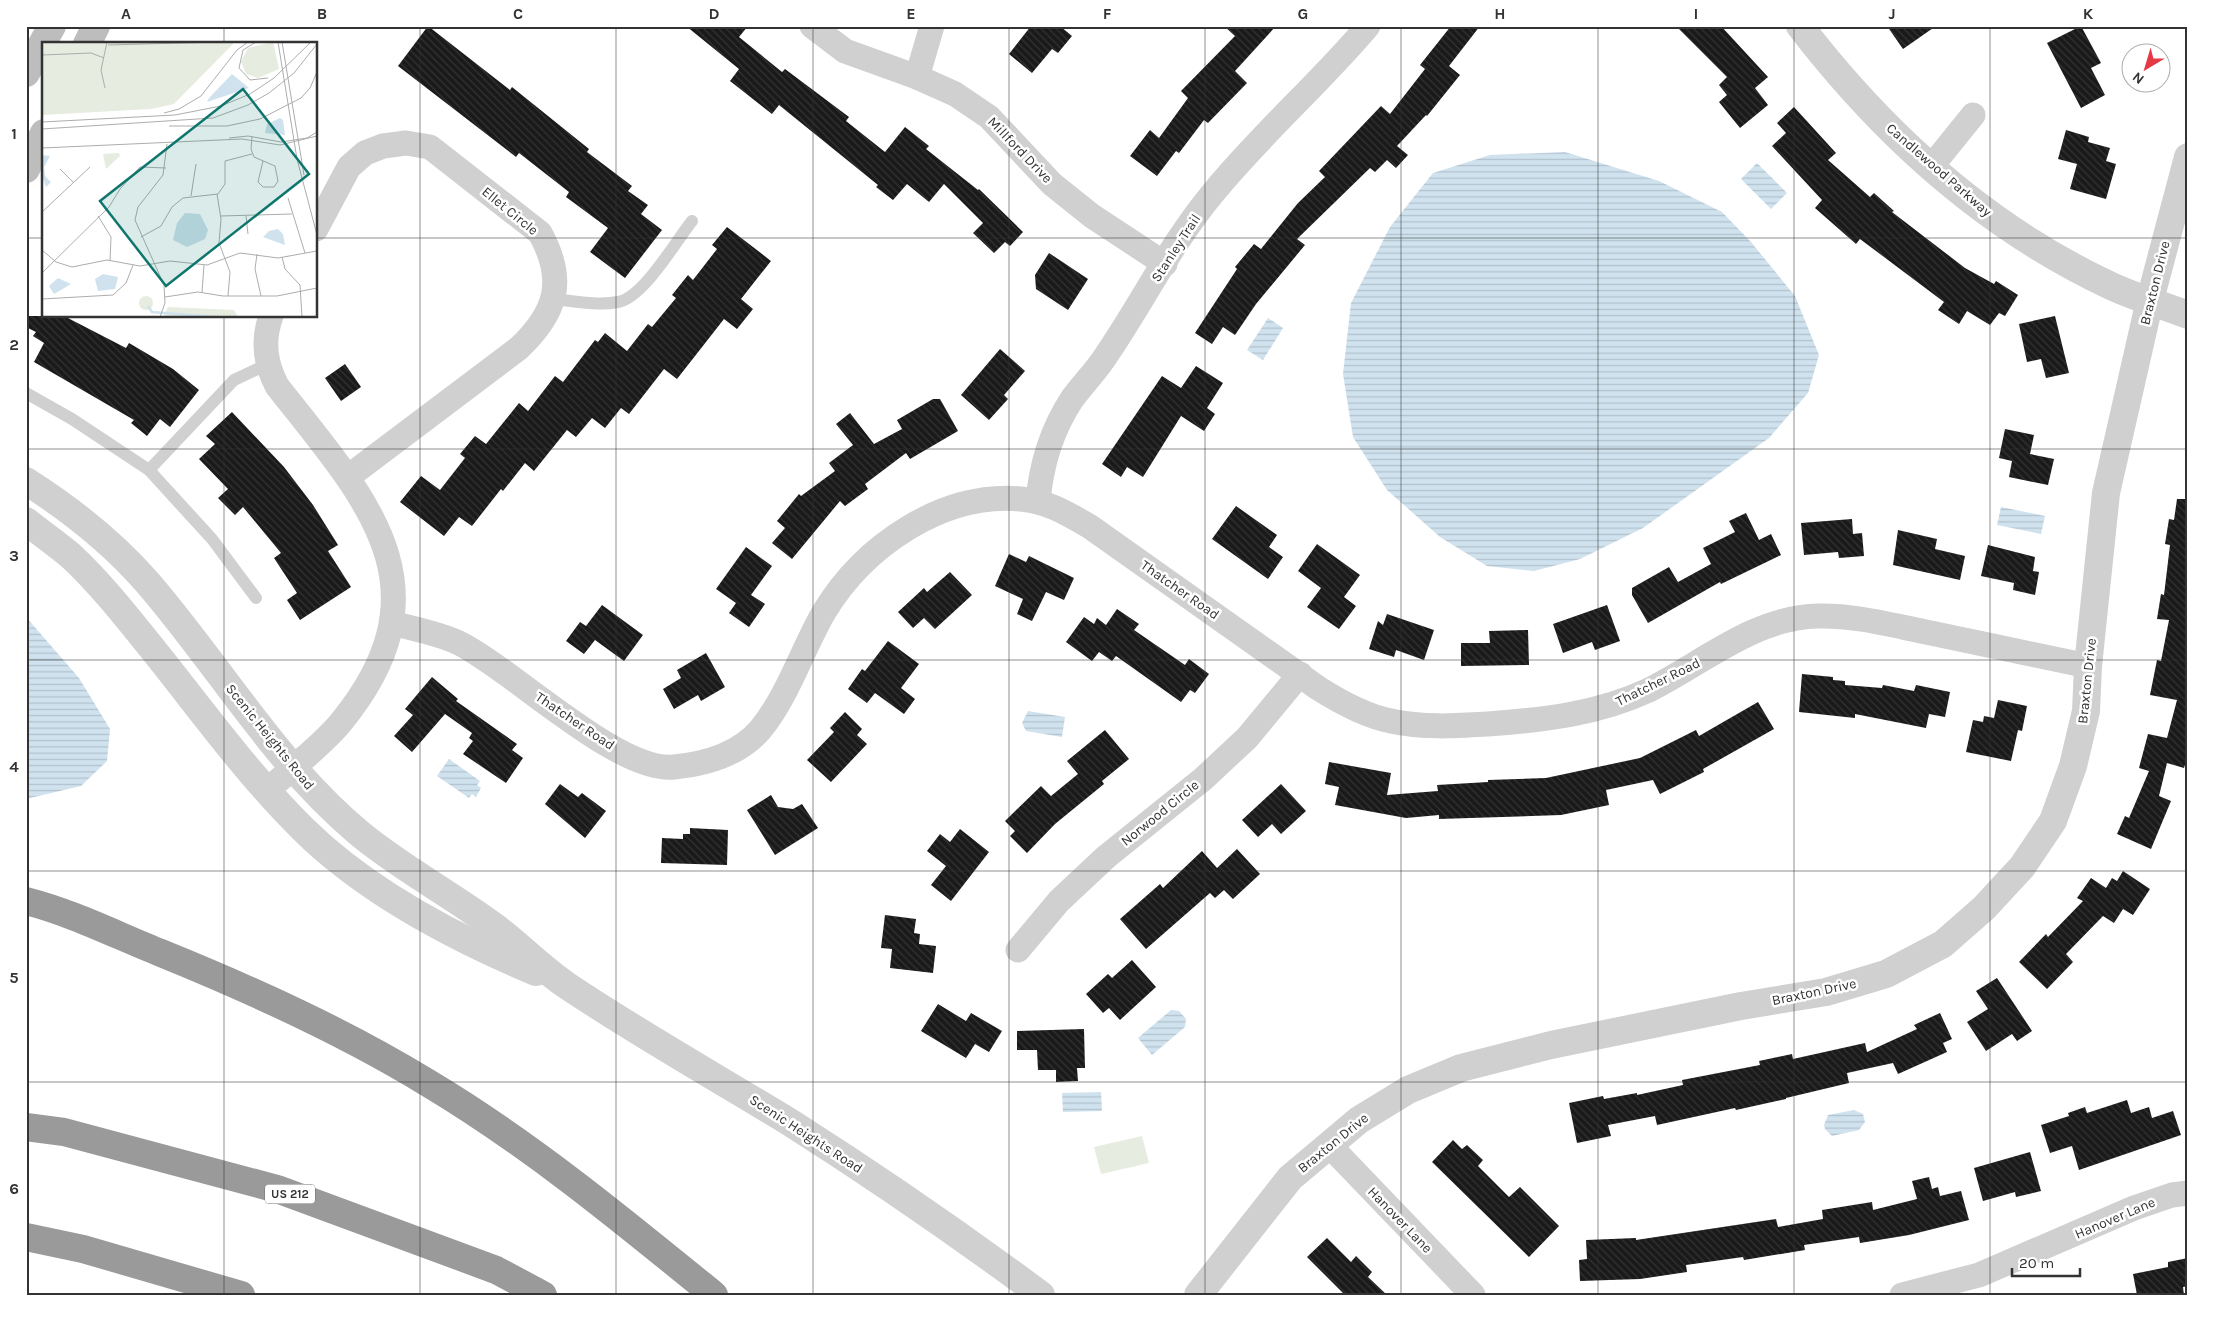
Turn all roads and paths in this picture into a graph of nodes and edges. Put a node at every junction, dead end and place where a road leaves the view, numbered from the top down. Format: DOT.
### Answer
graph roads {
  1 [pos="52,26"];
  2 [pos="96,26"];
  3 [pos="812,26"];
  4 [pos="932,26"];
  5 [pos="1368,26"];
  6 [pos="1800,26"];
  7 [pos="43,42"];
  8 [pos="88,42"];
  9 [pos="42,44"];
  10 [pos="26,73"];
  11 [pos="917,77"];
  12 [pos="1974,115"];
  13 [pos="42,137"];
  14 [pos="2188,157"];
  15 [pos="1931,167"];
  16 [pos="26,169"];
  17 [pos="692,220"];
  18 [pos="318,225"];
  19 [pos="1165,264"];
  20 [pos="553,299"];
  21 [pos="2150,300"];
  22 [pos="2188,315"];
  23 [pos="270,318"];
  24 [pos="268,364"];
  25 [pos="26,393"];
  26 [pos="149,470"];
  27 [pos="348,477"];
  28 [pos="26,480"];
  29 [pos="1038,502"];
  30 [pos="26,521"];
  31 [pos="256,598"];
  32 [pos="392,623"];
  33 [pos="2088,666"];
  34 [pos="1300,674"];
  35 [pos="292,768"];
  36 [pos="267,791"];
  37 [pos="26,901"];
  38 [pos="1018,950"];
  39 [pos="565,984"];
  40 [pos="26,1127"];
  41 [pos="1329,1145"];
  42 [pos="2188,1193"];
  43 [pos="26,1237"];
  44 [pos="241,1295"];
  45 [pos="543,1295"];
  46 [pos="714,1295"];
  47 [pos="1040,1295"];
  48 [pos="1198,1295"];
  49 [pos="1472,1295"];
  50 [pos="1902,1295"];
  1 -- 7 [label="main road"];
  2 -- 8 [label="main road"];
  3 -- 11 [label="street, Millford Drive"];
  4 -- 11 [label="street"];
  5 -- 19 [label="street, Stanley Trail"];
  6 -- 15 [label="street, Candlewood Parkway"];
  9 -- 10 [label="main road"];
  11 -- 19 [label="street, Millford Drive"];
  12 -- 15 [label="street"];
  13 -- 16 [label="main road"];
  14 -- 21 [label="street, Braxton Drive"];
  15 -- 21 [label="street, Candlewood Parkway"];
  17 -- 20 [label="lane"];
  18 -- 20 [label="street, Ellet Circle"];
  19 -- 29 [label="street, Stanley Trail"];
  20 -- 27 [label="street, Ellet Circle"];
  21 -- 22 [label="street, Candlewood Parkway"];
  21 -- 33 [label="street, Braxton Drive"];
  23 -- 24 [label="street"];
  24 -- 26 [label="lane"];
  24 -- 27 [label="street"];
  25 -- 26 [label="lane"];
  26 -- 31 [label="lane"];
  27 -- 32 [label="street"];
  28 -- 35 [label="street, Scenic Heights Road"];
  29 -- 32 [label="street, Thatcher Road"];
  29 -- 34 [label="street, Thatcher Road"];
  30 -- 36 [label="street, Scenic Heights Road"];
  32 -- 35 [label="street"];
  33 -- 34 [label="street, Thatcher Road"];
  33 -- 41 [label="street, Braxton Drive"];
  34 -- 38 [label="street, Norwood Circle"];
  35 -- 36 [label="street"];
  35 -- 39 [label="street, Scenic Heights Road"];
  36 -- 39 [label="street, Scenic Heights Road"];
  37 -- 46 [label="highway"];
  39 -- 47 [label="street, Scenic Heights Road"];
  40 -- 45 [label="highway, US 212"];
  41 -- 48 [label="street, Braxton Drive"];
  41 -- 49 [label="street, Hanover Lane"];
  42 -- 50 [label="street, Hanover Lane"];
  43 -- 44 [label="highway"];
}
